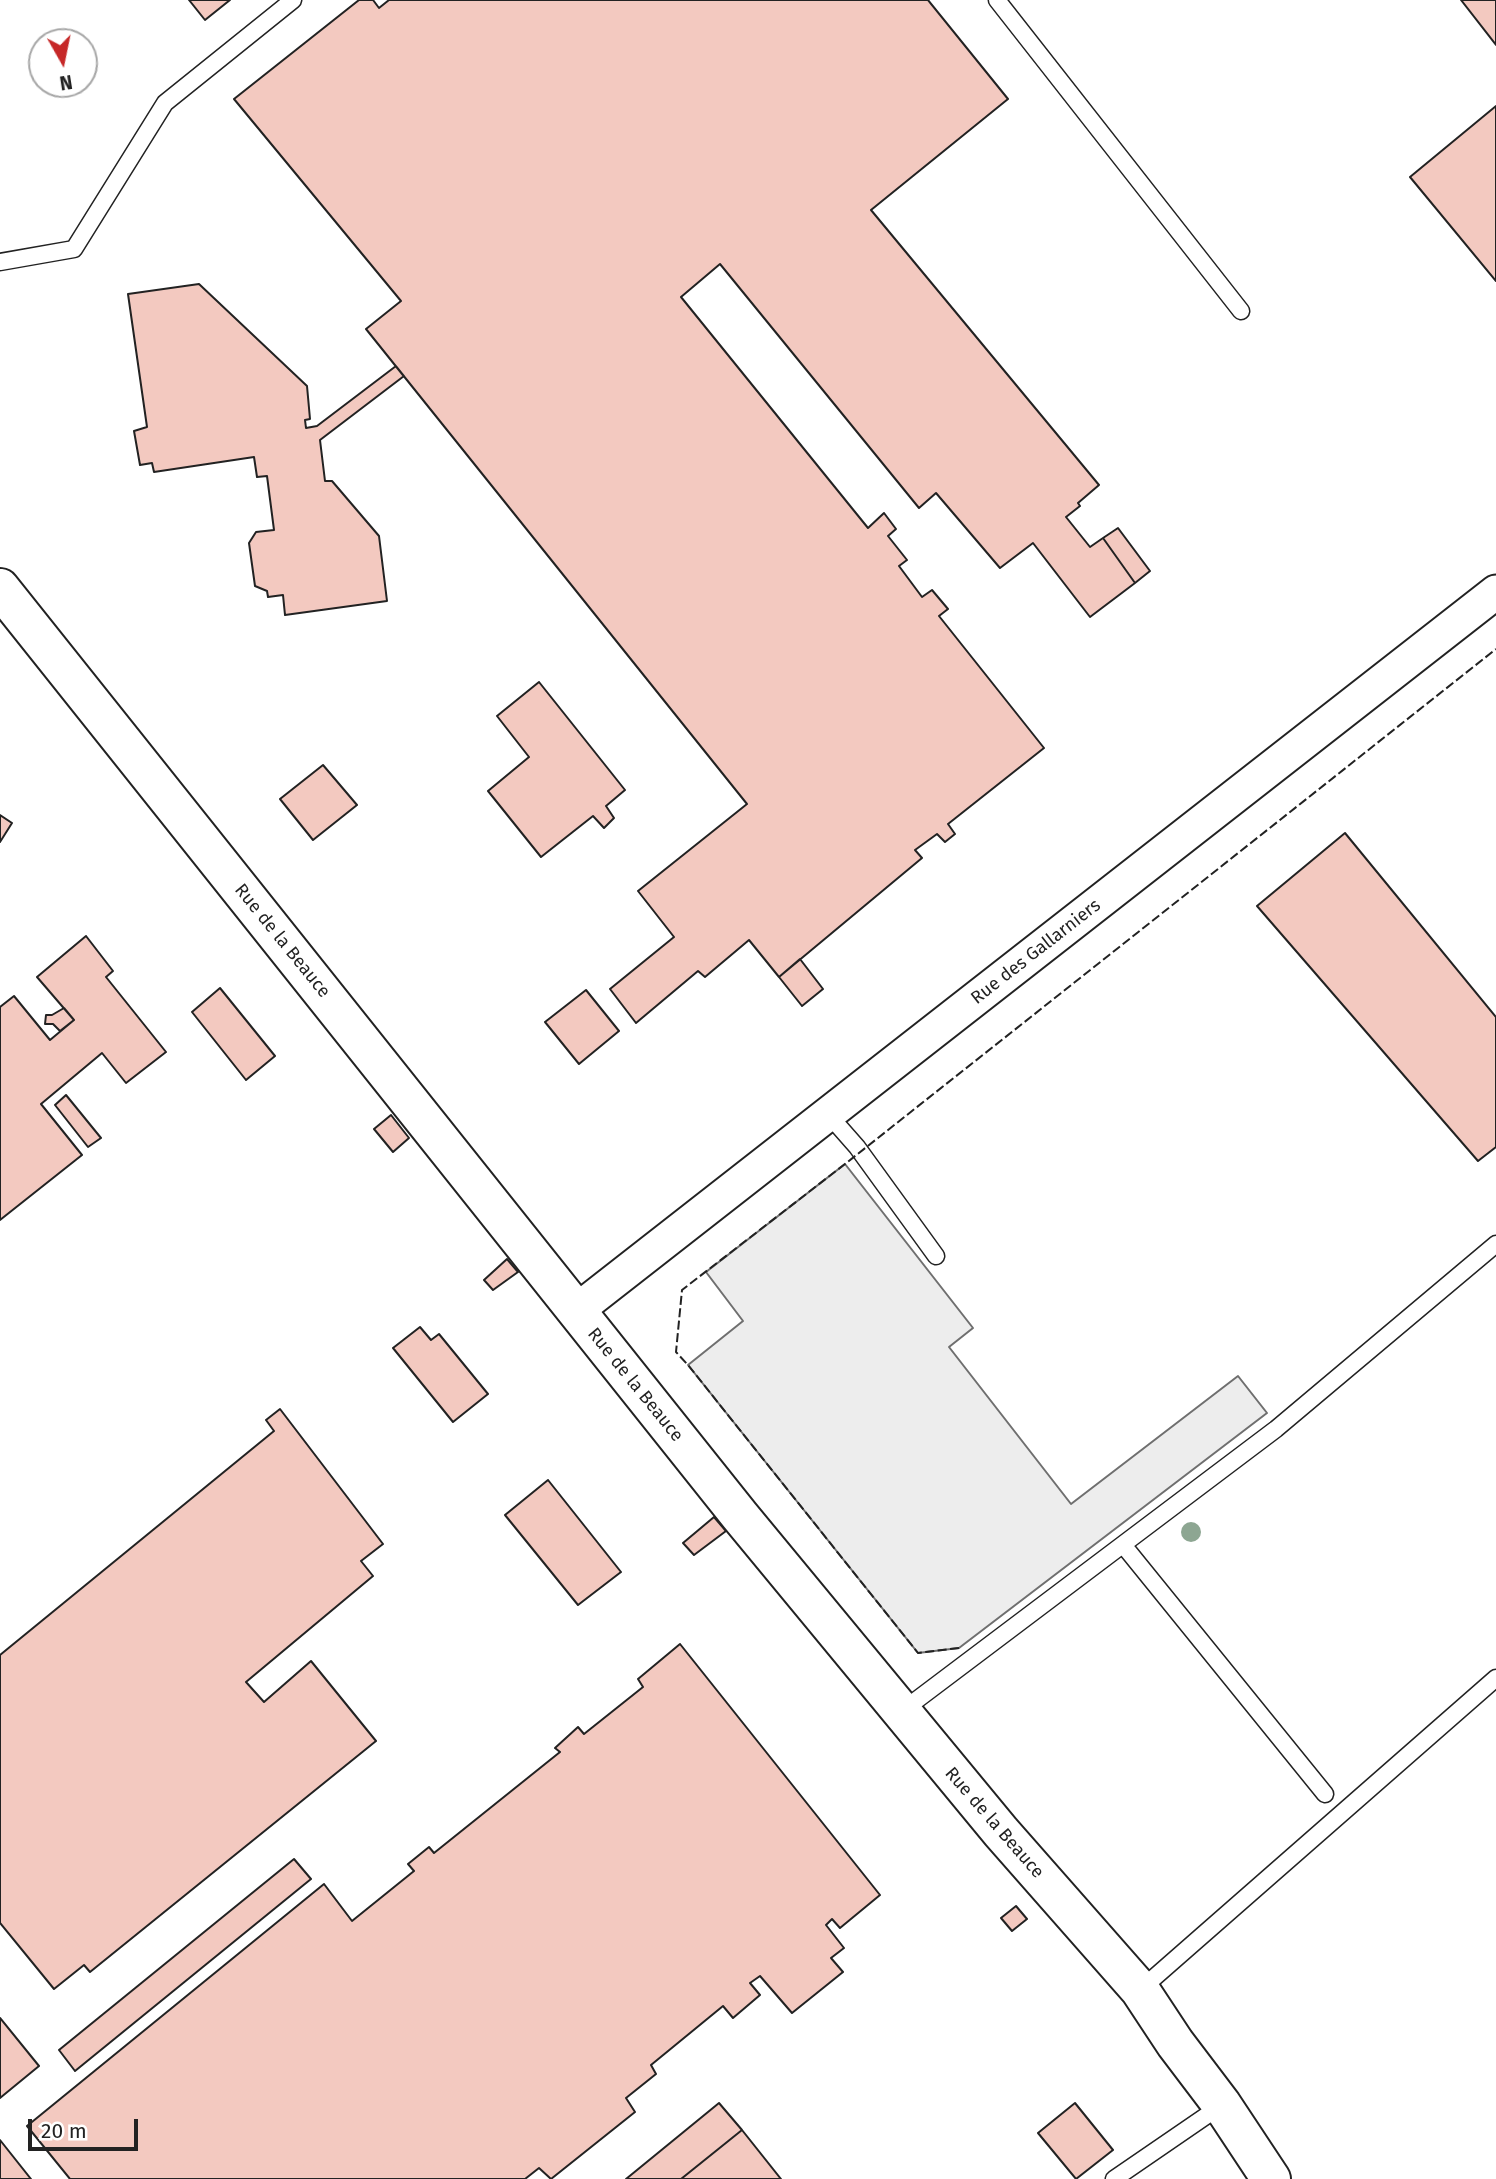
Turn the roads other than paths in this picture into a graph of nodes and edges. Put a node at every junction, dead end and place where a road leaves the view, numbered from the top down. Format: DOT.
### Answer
graph roads {
  1 [pos="293,0"];
  2 [pos="997,0"];
  3 [pos="0,262"];
  4 [pos="1241,311"];
  5 [pos="0,588"];
  6 [pos="1496,592"];
  7 [pos="828,1114"];
  8 [pos="1496,1244"];
  9 [pos="936,1256"];
  10 [pos="576,1311"];
  11 [pos="1124,1546"];
  12 [pos="1496,1678"];
  13 [pos="900,1713"];
  14 [pos="1325,1794"];
  15 [pos="1140,1990"];
  16 [pos="1222,2105"];
  17 [pos="1265,2177"];
  18 [pos="1114,2179"];
  1 -- 3 [label="lane"];
  2 -- 4 [label="lane"];
  5 -- 10 [label="street, Rue de la Beauce"];
  6 -- 7 [label="street, Rue des Gallarniers"];
  7 -- 9 [label="lane"];
  7 -- 10 [label="street, Rue des Gallarniers"];
  8 -- 11 [label="lane"];
  10 -- 13 [label="street, Rue de la Beauce"];
  11 -- 13 [label="lane"];
  11 -- 14 [label="lane"];
  12 -- 15 [label="lane"];
  13 -- 15 [label="street, Rue de la Beauce"];
  15 -- 16 [label="street, Rue de la Beauce"];
  16 -- 17 [label="street, Rue de la Beauce"];
  16 -- 18 [label="lane"];
}
